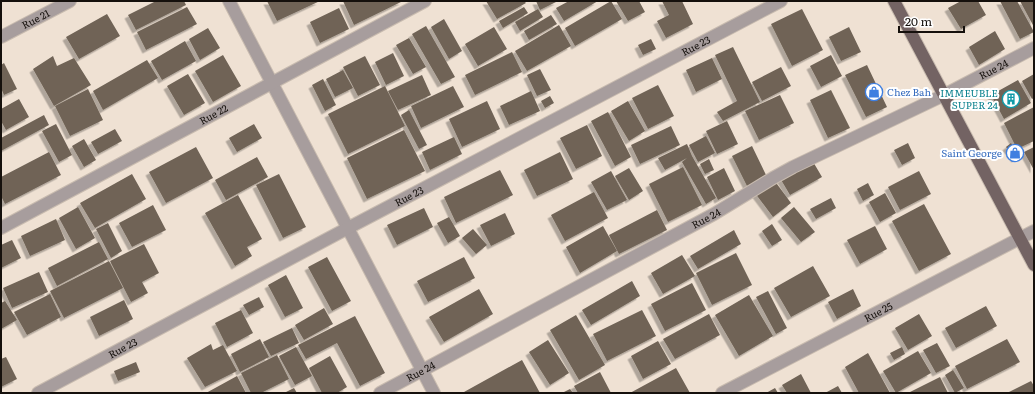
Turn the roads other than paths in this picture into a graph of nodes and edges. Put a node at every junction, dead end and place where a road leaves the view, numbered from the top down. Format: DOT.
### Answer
graph roads {
  1 [pos="70,1"];
  2 [pos="229,1"];
  3 [pos="425,1"];
  4 [pos="781,1"];
  5 [pos="894,1"];
  6 [pos="1,37"];
  7 [pos="1034,48"];
  8 [pos="272,83"];
  9 [pos="944,95"];
  10 [pos="1,228"];
  11 [pos="348,228"];
  12 [pos="1034,231"];
  13 [pos="1020,238"];
  14 [pos="1034,265"];
  15 [pos="422,371"];
  16 [pos="38,393"];
  17 [pos="380,393"];
  18 [pos="434,393"];
  19 [pos="722,393"];
  1 -- 6 [label="street, Rue 21"];
  2 -- 8 [label="street"];
  3 -- 8 [label="street, Rue 22"];
  4 -- 11 [label="street, Rue 23"];
  5 -- 9 [label="main road"];
  7 -- 9 [label="street, Rue 24"];
  8 -- 10 [label="street, Rue 22"];
  8 -- 11 [label="street"];
  9 -- 13 [label="main road"];
  9 -- 15 [label="street, Rue 24"];
  11 -- 15 [label="street"];
  11 -- 16 [label="street, Rue 23"];
  12 -- 13 [label="street, Rue 25"];
  13 -- 14 [label="main road"];
  13 -- 19 [label="street, Rue 25"];
  15 -- 17 [label="street, Rue 24"];
  15 -- 18 [label="street"];
}
